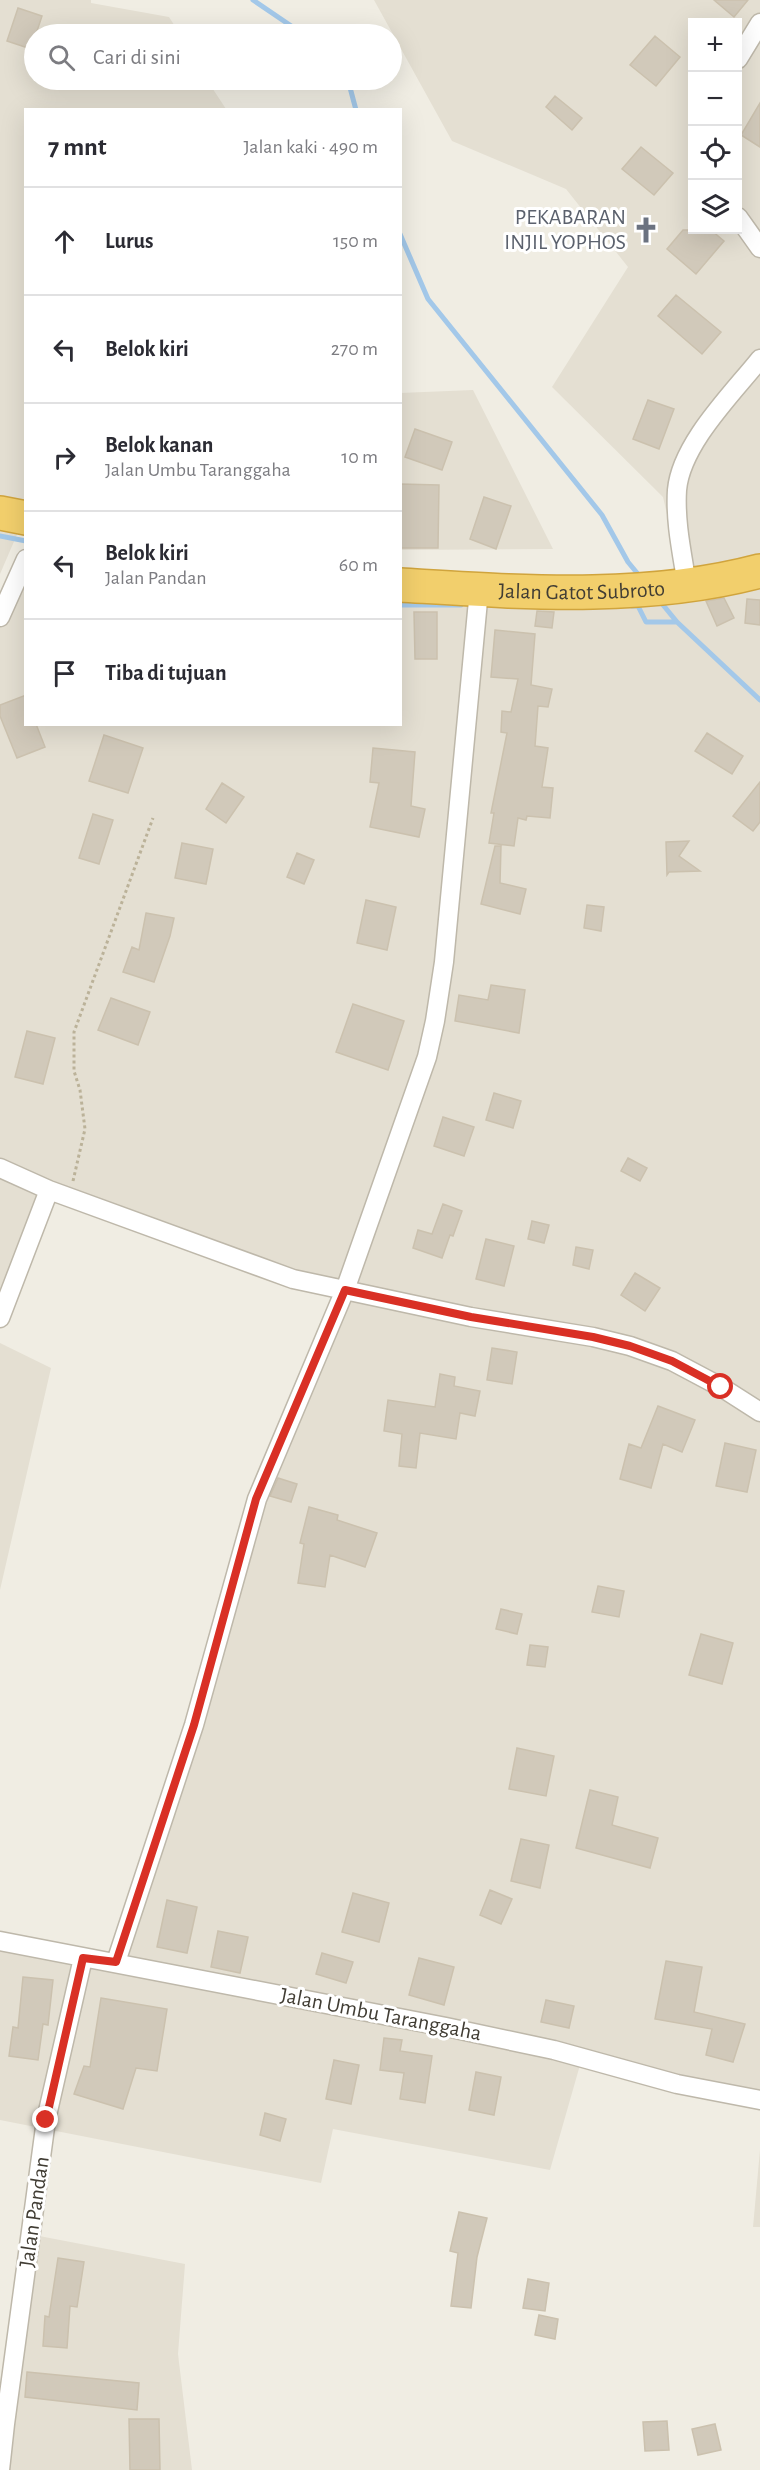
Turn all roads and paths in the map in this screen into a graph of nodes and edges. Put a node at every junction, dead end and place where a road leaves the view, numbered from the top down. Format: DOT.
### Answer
graph roads {
  1 [pos="760,23"];
  2 [pos="742,52"];
  3 [pos="742,223"];
  4 [pos="760,248"];
  5 [pos="760,359"];
  6 [pos="0,513"];
  7 [pos="24,518"];
  8 [pos="24,563"];
  9 [pos="760,571"];
  10 [pos="402,585"];
  11 [pos="680,586"];
  12 [pos="478,600"];
  13 [pos="0,617"];
  14 [pos="153,818"];
  15 [pos="0,1168"];
  16 [pos="50,1190"];
  17 [pos="68,1197"];
  18 [pos="345,1290"];
  19 [pos="0,1318"];
  20 [pos="760,1412"];
  21 [pos="0,1941"];
  22 [pos="83,1958"];
  23 [pos="116,1962"];
  24 [pos="760,2100"];
  25 [pos="0,2470"];
  1 -- 2 [label="street"];
  3 -- 4 [label="street"];
  5 -- 11 [label="street"];
  6 -- 7 [label="highway"];
  8 -- 13 [label="street"];
  9 -- 11 [label="highway, Jalan Gatot Subroto"];
  10 -- 12 [label="highway, Jalan Gatot Subroto"];
  11 -- 12 [label="highway, Jalan Gatot Subroto"];
  12 -- 18 [label="street"];
  14 -- 17 [label="path"];
  15 -- 16 [label="street"];
  16 -- 17 [label="street"];
  16 -- 19 [label="street"];
  17 -- 18 [label="street"];
  18 -- 20 [label="street"];
  18 -- 23 [label="street"];
  21 -- 22 [label="street, Jalan Umbu Taranggaha"];
  22 -- 23 [label="street, Jalan Umbu Taranggaha"];
  22 -- 25 [label="street, Jalan Pandan"];
  23 -- 24 [label="street, Jalan Umbu Taranggaha"];
}
